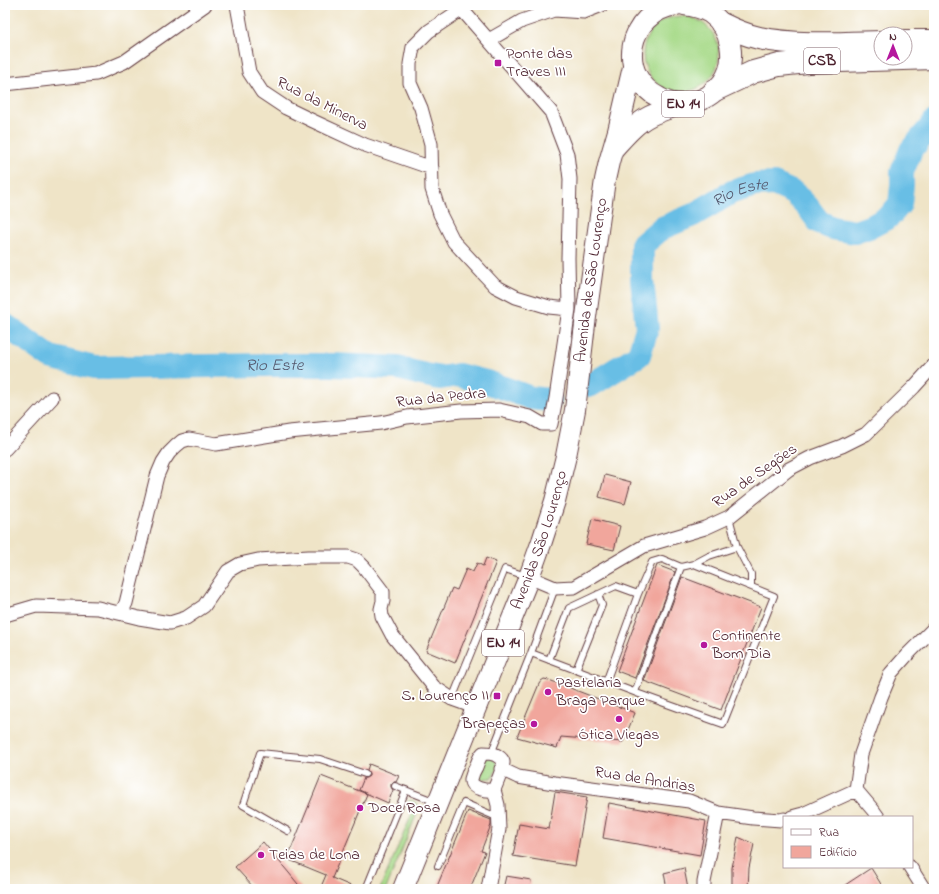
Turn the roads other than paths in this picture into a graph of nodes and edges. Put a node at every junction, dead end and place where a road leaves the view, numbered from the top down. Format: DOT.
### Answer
graph roads {
  1 [pos="205,5"];
  2 [pos="237,5"];
  3 [pos="602,5"];
  4 [pos="640,5"];
  5 [pos="676,5"];
  6 [pos="685,5"];
  7 [pos="460,7"];
  8 [pos="722,24"];
  9 [pos="637,32"];
  10 [pos="489,40"];
  11 [pos="913,41"];
  12 [pos="934,41"];
  13 [pos="873,42"];
  14 [pos="934,58"];
  15 [pos="633,67"];
  16 [pos="5,84"];
  17 [pos="715,90"];
  18 [pos="682,104"];
  19 [pos="613,151"];
  20 [pos="432,168"];
  21 [pos="569,309"];
  22 [pos="585,324"];
  23 [pos="934,365"];
  24 [pos="52,398"];
  25 [pos="575,410"];
  26 [pos="5,449"];
  27 [pos="729,517"];
  28 [pos="737,547"];
  29 [pos="694,564"];
  30 [pos="681,567"];
  31 [pos="529,577"];
  32 [pos="751,586"];
  33 [pos="555,588"];
  34 [pos="598,594"];
  35 [pos="638,594"];
  36 [pos="121,613"];
  37 [pos="5,615"];
  38 [pos="934,628"];
  39 [pos="531,653"];
  40 [pos="549,660"];
  41 [pos="576,670"];
  42 [pos="606,682"];
  43 [pos="635,692"];
  44 [pos="452,699"];
  45 [pos="477,708"];
  46 [pos="491,754"];
  47 [pos="456,759"];
  48 [pos="475,768"];
  49 [pos="501,769"];
  50 [pos="365,774"];
  51 [pos="395,786"];
  52 [pos="406,790"];
  53 [pos="494,790"];
  54 [pos="856,790"];
  55 [pos="438,802"];
  56 [pos="718,813"];
  57 [pos="796,816"];
  58 [pos="877,816"];
  59 [pos="499,818"];
  60 [pos="783,819"];
  61 [pos="288,831"];
  62 [pos="438,866"];
  63 [pos="911,868"];
  64 [pos="366,889"];
  65 [pos="403,889"];
  66 [pos="488,889"];
  67 [pos="704,889"];
  68 [pos="923,889"];
  1 -- 16 [label="street"];
  2 -- 20 [label="street, Rua da Minerva"];
  3 -- 10 [label="street"];
  4 -- 9 [label="main road, Avenida de São Lourenço / EN 14"];
  5 -- 9 [label="main road, Avenida de São Lourenço / EN 14"];
  6 -- 8 [label="main road, Avenida de São Lourenço / EN 14"];
  7 -- 10 [label="street"];
  7 -- 20 [label="street"];
  8 -- 13 [label="highway, CSB"];
  8 -- 17 [label="main road, Avenida de São Lourenço / EN 14"];
  9 -- 15 [label="main road, Avenida de São Lourenço / EN 14"];
  10 -- 21 [label="street"];
  11 -- 12 [label="highway"];
  14 -- 17 [label="highway, CSB"];
  15 -- 18 [label="main road, Avenida de São Lourenço / EN 14"];
  15 -- 19 [label="main road, Avenida de São Lourenço / EN 14"];
  17 -- 18 [label="main road, Avenida de São Lourenço / EN 14"];
  18 -- 19 [label="main road, Avenida de São Lourenço / EN 14"];
  19 -- 22 [label="main road, Avenida de São Lourenço / EN 14"];
  20 -- 21 [label="street"];
  21 -- 22 [label="street"];
  21 -- 36 [label="street, Rua da Pedra"];
  22 -- 25 [label="main road, Avenida de São Lourenço / EN 14"];
  23 -- 27 [label="street, Rua de Segões"];
  24 -- 26 [label="street"];
  25 -- 31 [label="main road, Avenida São Lourenço / EN 14"];
  27 -- 28 [label="lane"];
  27 -- 33 [label="street, Rua de Segões"];
  28 -- 29 [label="lane"];
  28 -- 32 [label="lane"];
  29 -- 30 [label="lane"];
  29 -- 32 [label="lane"];
  30 -- 35 [label="lane"];
  30 -- 43 [label="lane"];
  31 -- 33 [label="street, Rua de Segões"];
  31 -- 44 [label="lane"];
  31 -- 45 [label="main road, Avenida São Lourenço / EN 14"];
  32 -- 43 [label="lane"];
  33 -- 39 [label="lane"];
  34 -- 35 [label="lane"];
  34 -- 40 [label="lane"];
  34 -- 41 [label="lane"];
  35 -- 42 [label="lane"];
  36 -- 37 [label="street"];
  36 -- 44 [label="street"];
  38 -- 54 [label="street"];
  39 -- 40 [label="lane"];
  39 -- 46 [label="lane"];
  40 -- 41 [label="lane"];
  41 -- 42 [label="lane"];
  42 -- 43 [label="lane"];
  44 -- 45 [label="street"];
  45 -- 47 [label="main road, Avenida São Lourenço / EN 14"];
  46 -- 48 [label="street"];
  46 -- 49 [label="street"];
  47 -- 48 [label="street"];
  47 -- 55 [label="main road, Avenida São Lourenço / EN 14"];
  48 -- 53 [label="street"];
  49 -- 53 [label="street"];
  49 -- 56 [label="street, Rua de Andrias"];
  50 -- 61 [label="lane"];
  51 -- 52 [label="lane"];
  52 -- 55 [label="lane"];
  52 -- 64 [label="lane"];
  53 -- 59 [label="street"];
  54 -- 57 [label="street"];
  54 -- 58 [label="street"];
  55 -- 65 [label="main road, Avenida São Lourenço / EN 14"];
  56 -- 60 [label="street, Rua de Andrias"];
  56 -- 67 [label="street"];
  59 -- 62 [label="lane"];
  59 -- 66 [label="street"];
  63 -- 68 [label="street"];
}
